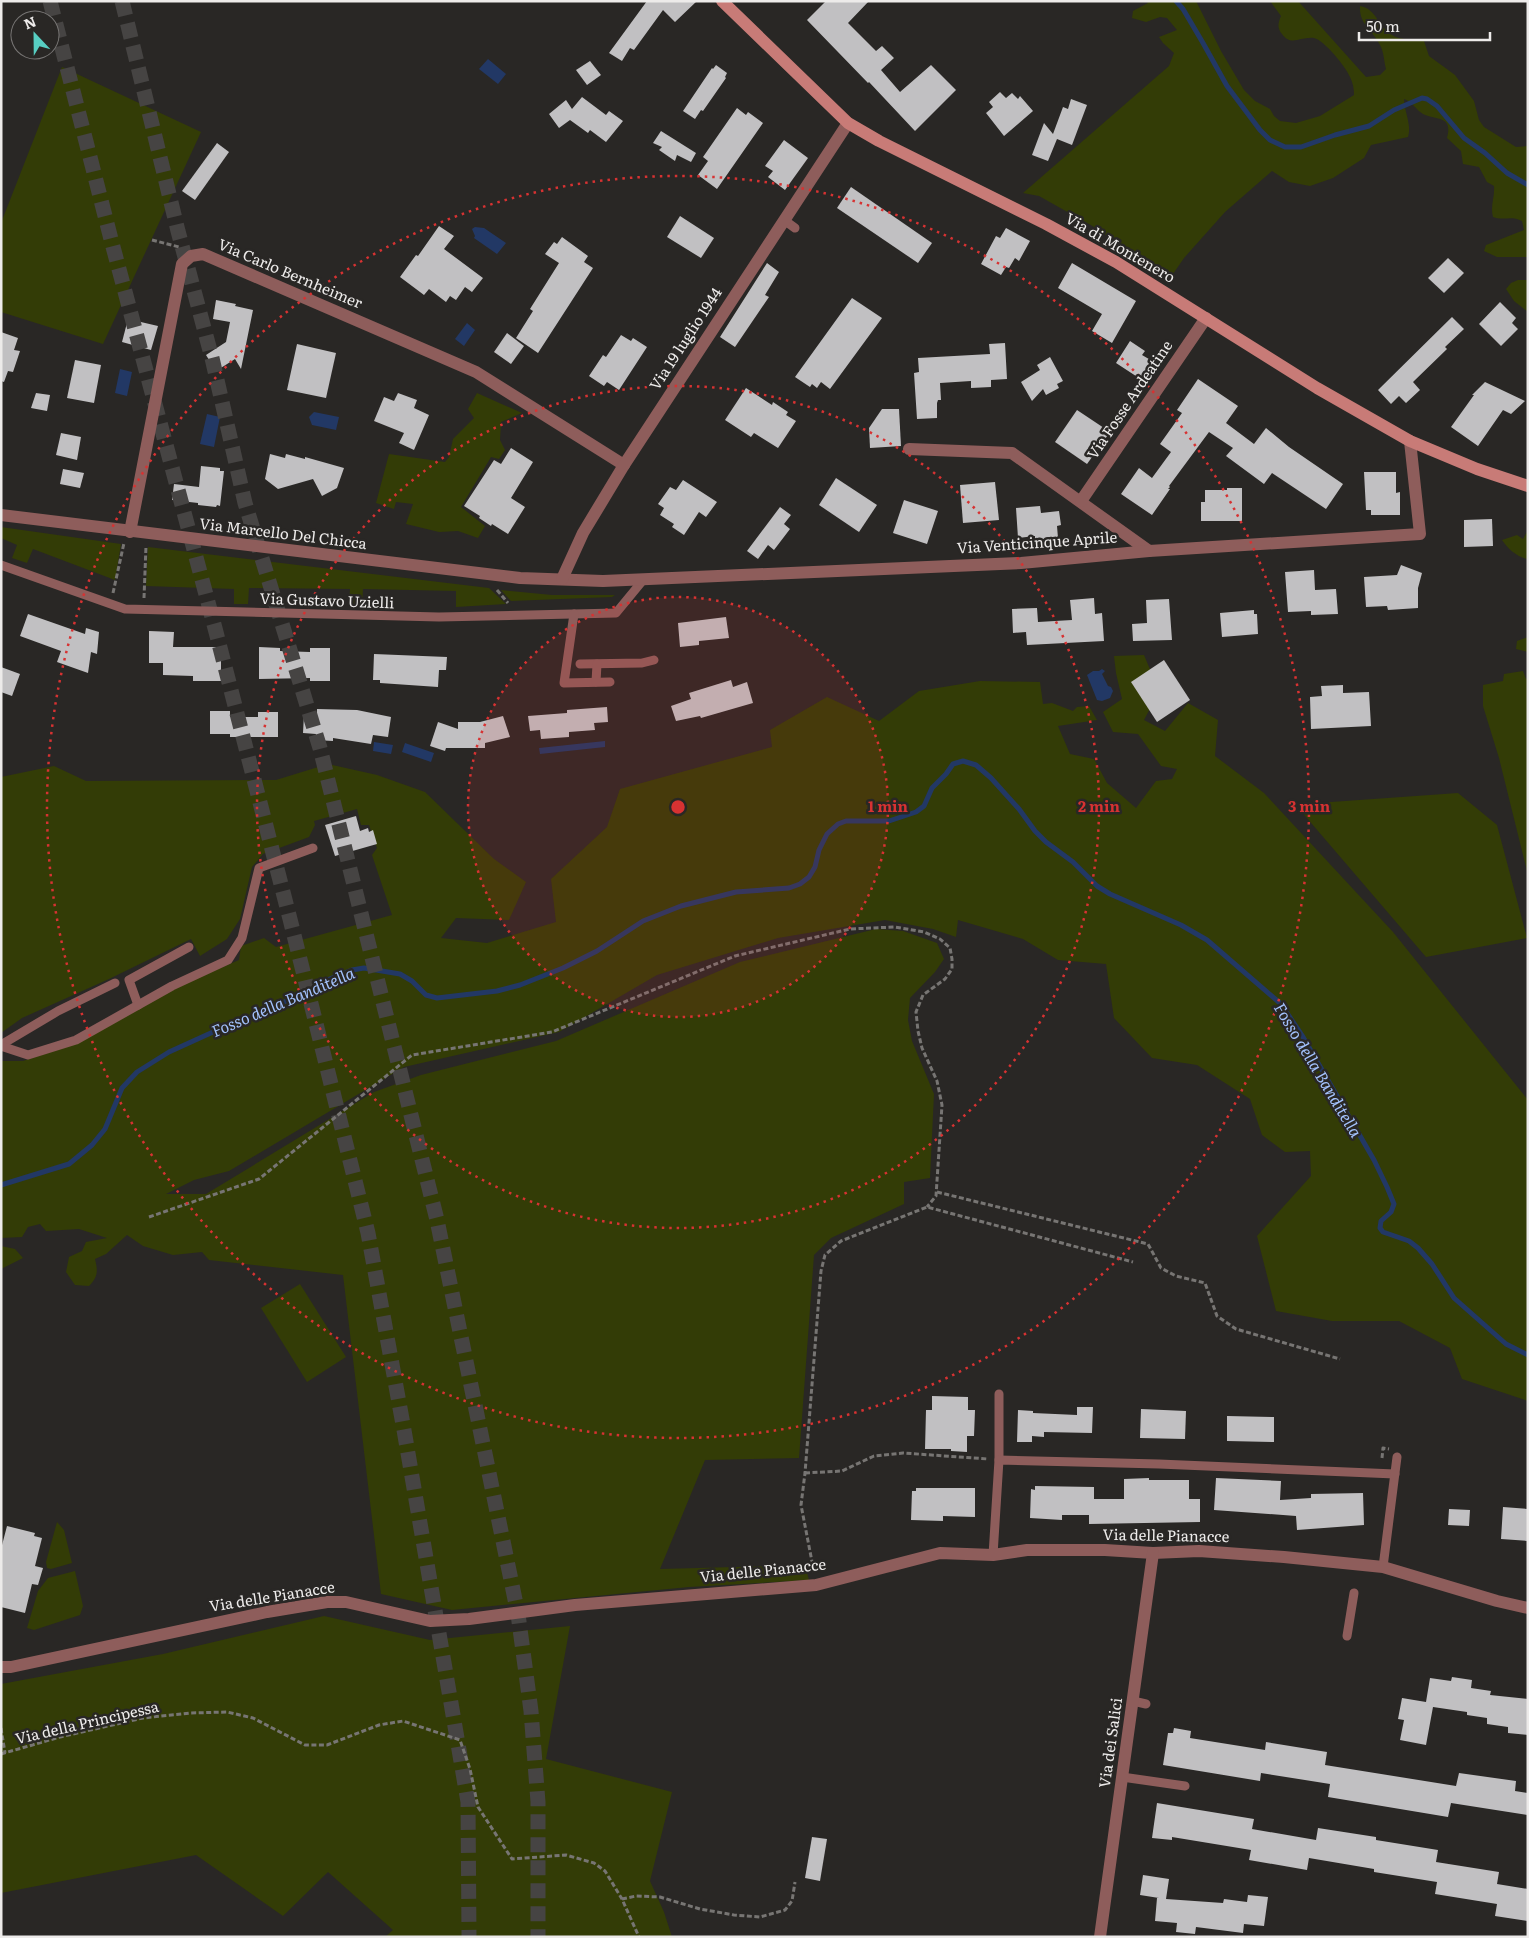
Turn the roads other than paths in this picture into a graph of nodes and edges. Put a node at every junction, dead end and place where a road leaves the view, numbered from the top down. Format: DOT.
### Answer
graph roads {
  1 [pos="722,1"];
  2 [pos="848,122"];
  3 [pos="784,220"];
  4 [pos="795,228"];
  5 [pos="1206,318"];
  6 [pos="1410,441"];
  7 [pos="910,449"];
  8 [pos="624,465"];
  9 [pos="1528,486"];
  10 [pos="1082,501"];
  11 [pos="1,515"];
  12 [pos="127,537"];
  13 [pos="1149,551"];
  14 [pos="1,566"];
  15 [pos="562,579"];
  16 [pos="644,579"];
  17 [pos="574,614"];
  18 [pos="654,660"];
  19 [pos="580,664"];
  20 [pos="597,664"];
  21 [pos="596,682"];
  22 [pos="610,682"];
  23 [pos="313,848"];
  24 [pos="189,947"];
  25 [pos="116,983"];
  26 [pos="138,1005"];
  27 [pos="1,1046"];
  28 [pos="999,1394"];
  29 [pos="1397,1457"];
  30 [pos="999,1460"];
  31 [pos="1394,1474"];
  32 [pos="1153,1554"];
  33 [pos="993,1555"];
  34 [pos="1383,1567"];
  35 [pos="1354,1593"];
  36 [pos="1528,1608"];
  37 [pos="1347,1636"];
  38 [pos="1,1667"];
  39 [pos="1122,1777"];
  40 [pos="1185,1786"];
  41 [pos="1100,1937"];
  1 -- 2 [label="street, Via di Montenero"];
  2 -- 3 [label="street, Via 19 luglio 1944"];
  2 -- 5 [label="street, Via di Montenero"];
  3 -- 4 [label="lane"];
  3 -- 8 [label="street, Via 19 luglio 1944"];
  5 -- 6 [label="street, Via di Montenero"];
  5 -- 10 [label="street, Via Fosse Ardeatine"];
  6 -- 9 [label="street, Via di Montenero"];
  6 -- 13 [label="street, Via Venticinque Aprile"];
  7 -- 10 [label="street"];
  8 -- 12 [label="street, Via Carlo Bernheimer"];
  8 -- 15 [label="street, Via 19 luglio 1944"];
  10 -- 13 [label="street"];
  11 -- 12 [label="street, Via Marcello Del Chicca"];
  12 -- 15 [label="street, Via Marcello Del Chicca"];
  13 -- 16 [label="street, Via Venticinque Aprile"];
  14 -- 17 [label="lane, Via Gustavo Uzielli"];
  15 -- 16 [label="street, Via Venticinque Aprile"];
  16 -- 17 [label="lane, Via Gustavo Uzielli"];
  17 -- 21 [label="lane"];
  18 -- 20 [label="lane"];
  19 -- 20 [label="lane"];
  20 -- 21 [label="lane"];
  21 -- 22 [label="lane"];
  23 -- 26 [label="lane"];
  24 -- 26 [label="lane"];
  25 -- 27 [label="lane"];
  26 -- 27 [label="lane"];
  28 -- 30 [label="lane"];
  29 -- 31 [label="lane"];
  30 -- 31 [label="lane"];
  30 -- 33 [label="lane"];
  31 -- 34 [label="lane"];
  32 -- 33 [label="street, Via delle Pianacce"];
  32 -- 34 [label="street, Via delle Pianacce"];
  32 -- 39 [label="street, Via dei Salici"];
  33 -- 38 [label="street, Via delle Pianacce"];
  34 -- 36 [label="street, Via delle Pianacce"];
  35 -- 37 [label="lane"];
  39 -- 40 [label="lane"];
  39 -- 41 [label="street, Via dei Salici"];
}
